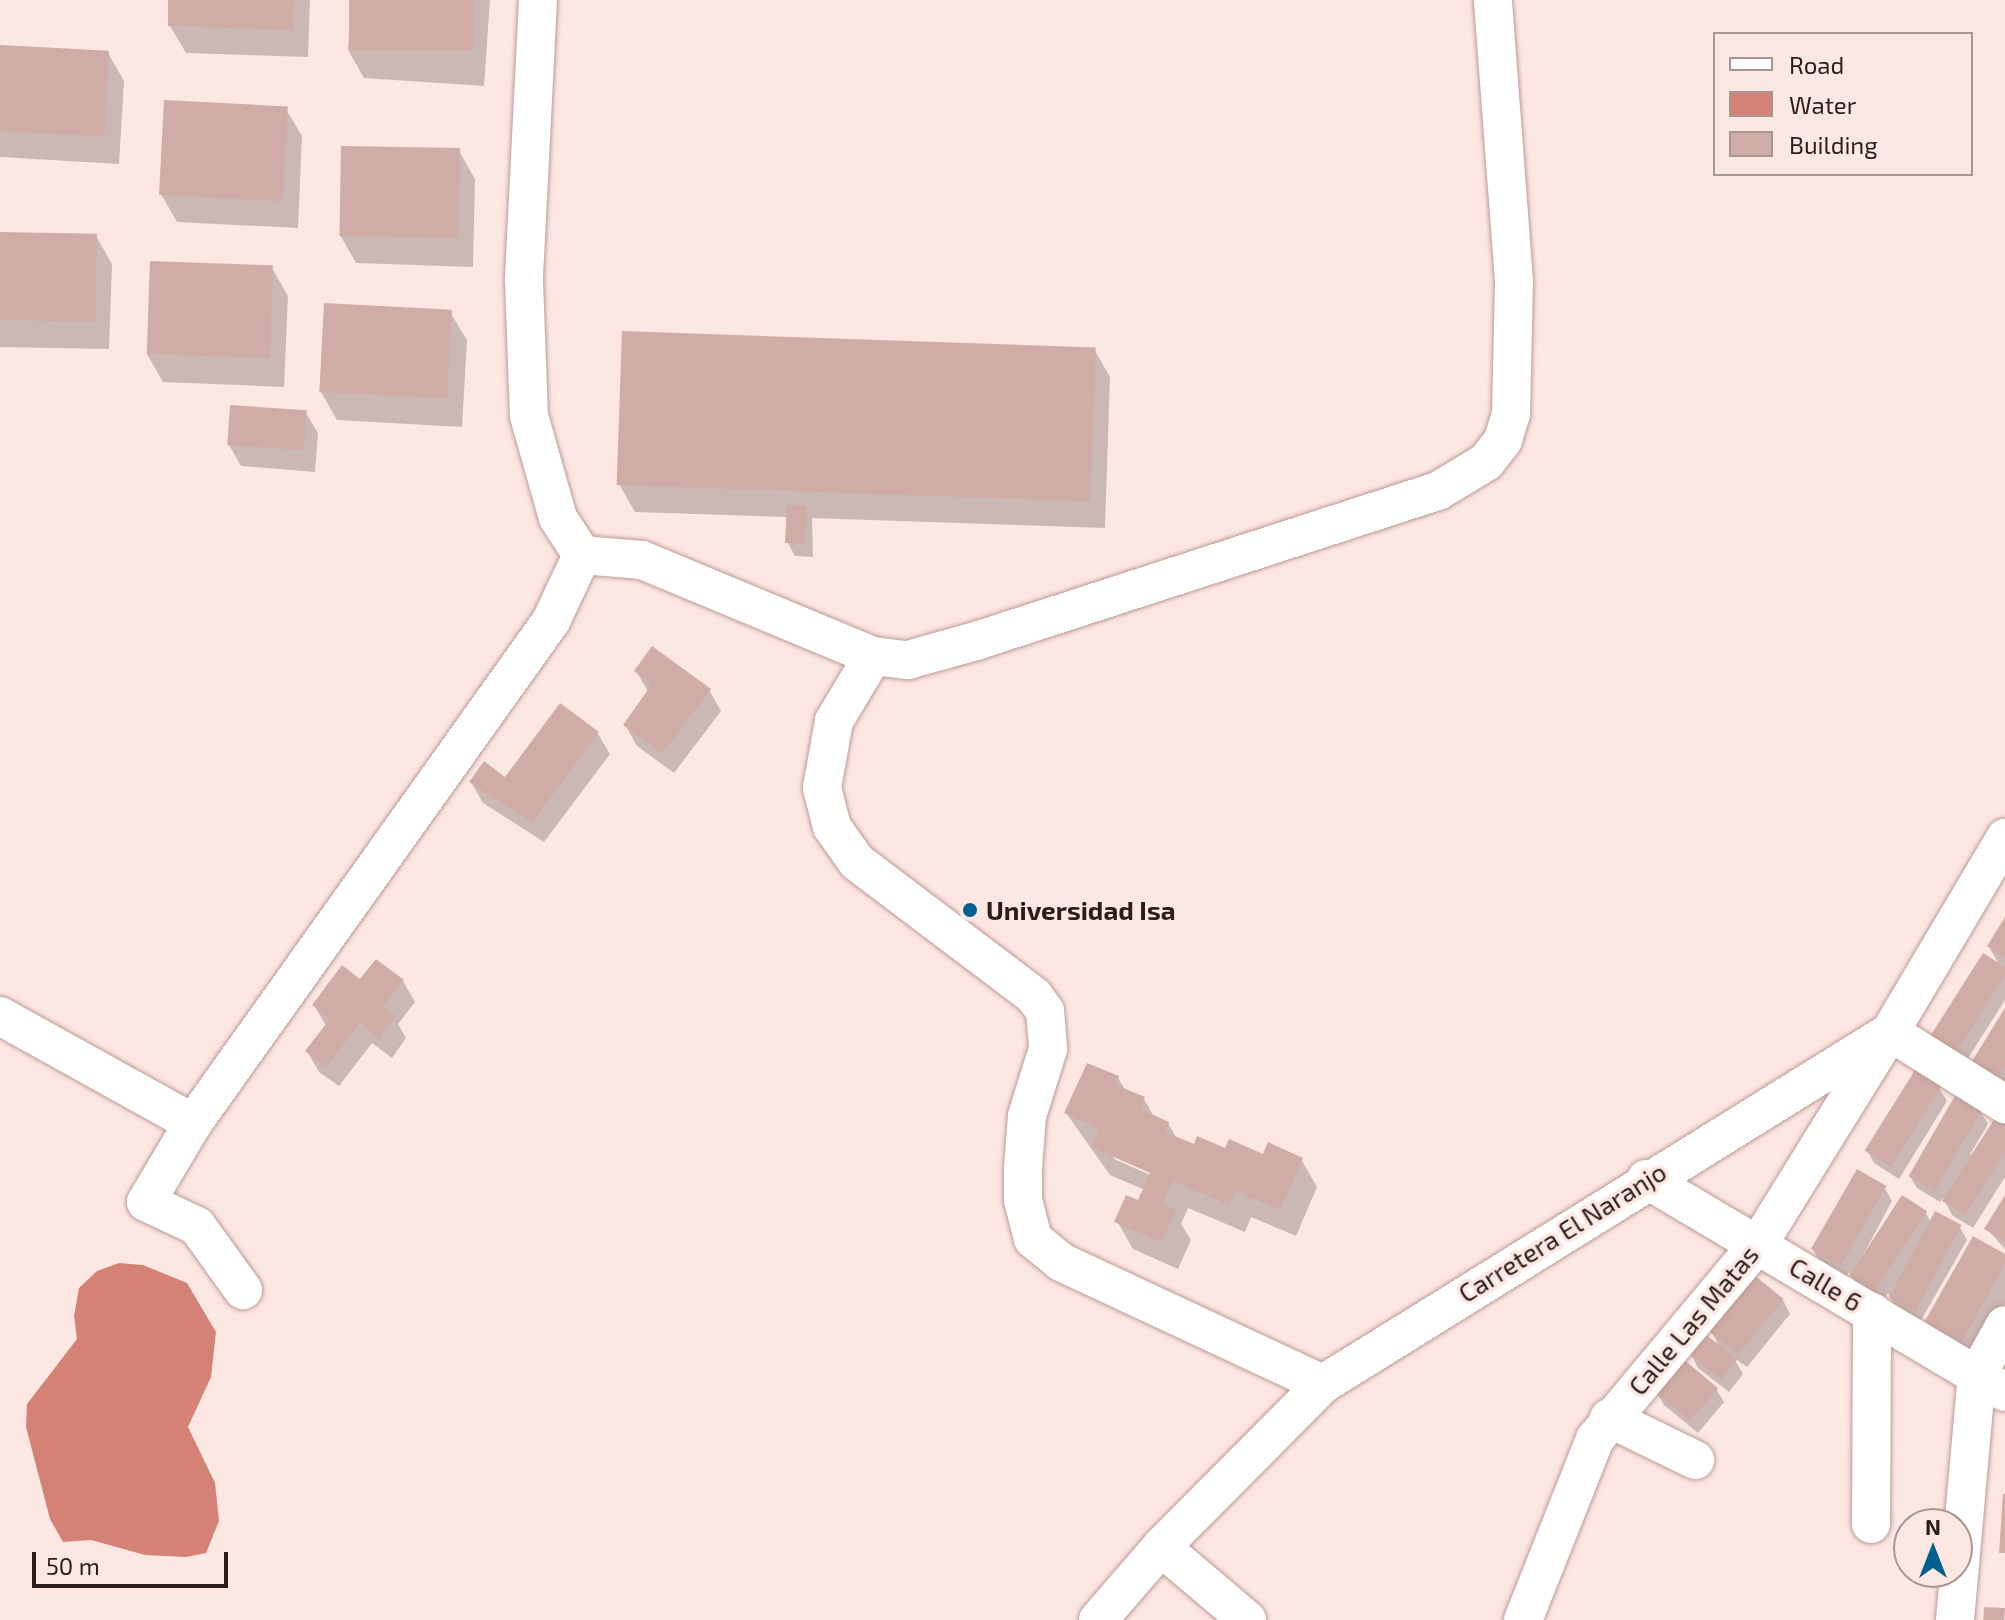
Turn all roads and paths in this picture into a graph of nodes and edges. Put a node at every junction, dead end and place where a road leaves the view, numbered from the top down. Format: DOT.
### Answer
graph roads {
  1 [pos="538,0"];
  2 [pos="1493,0"];
  3 [pos="582,555"];
  4 [pos="873,656"];
  5 [pos="2005,838"];
  6 [pos="0,1016"];
  7 [pos="1890,1032"];
  8 [pos="2005,1104"];
  9 [pos="193,1123"];
  10 [pos="1646,1179"];
  11 [pos="1759,1243"];
  12 [pos="243,1290"];
  13 [pos="1872,1312"];
  14 [pos="2005,1325"];
  15 [pos="1991,1383"];
  16 [pos="1323,1384"];
  17 [pos="1609,1418"];
  18 [pos="1695,1460"];
  19 [pos="1871,1524"];
  20 [pos="1161,1547"];
  21 [pos="1098,1620"];
  22 [pos="1247,1620"];
  23 [pos="1523,1620"];
  24 [pos="1955,1620"];
  1 -- 3 [label="street"];
  2 -- 4 [label="street"];
  3 -- 4 [label="street"];
  3 -- 9 [label="street"];
  4 -- 16 [label="street"];
  5 -- 7 [label="street, Carretera El Naranjo"];
  6 -- 9 [label="street"];
  7 -- 8 [label="street"];
  7 -- 10 [label="street, Carretera El Naranjo"];
  7 -- 11 [label="street, Calle Las Matas"];
  9 -- 12 [label="street"];
  10 -- 11 [label="street, Calle 6"];
  10 -- 16 [label="street, Carretera El Naranjo"];
  11 -- 13 [label="street, Calle 6"];
  11 -- 17 [label="street, Calle Las Matas"];
  13 -- 15 [label="street, Calle 6"];
  13 -- 19 [label="street"];
  14 -- 15 [label="street"];
  15 -- 24 [label="street"];
  16 -- 20 [label="street, Carretera El Naranjo"];
  17 -- 18 [label="street"];
  17 -- 23 [label="street, Calle Las Matas"];
  20 -- 21 [label="street, Carretera El Naranjo"];
  20 -- 22 [label="street"];
}
